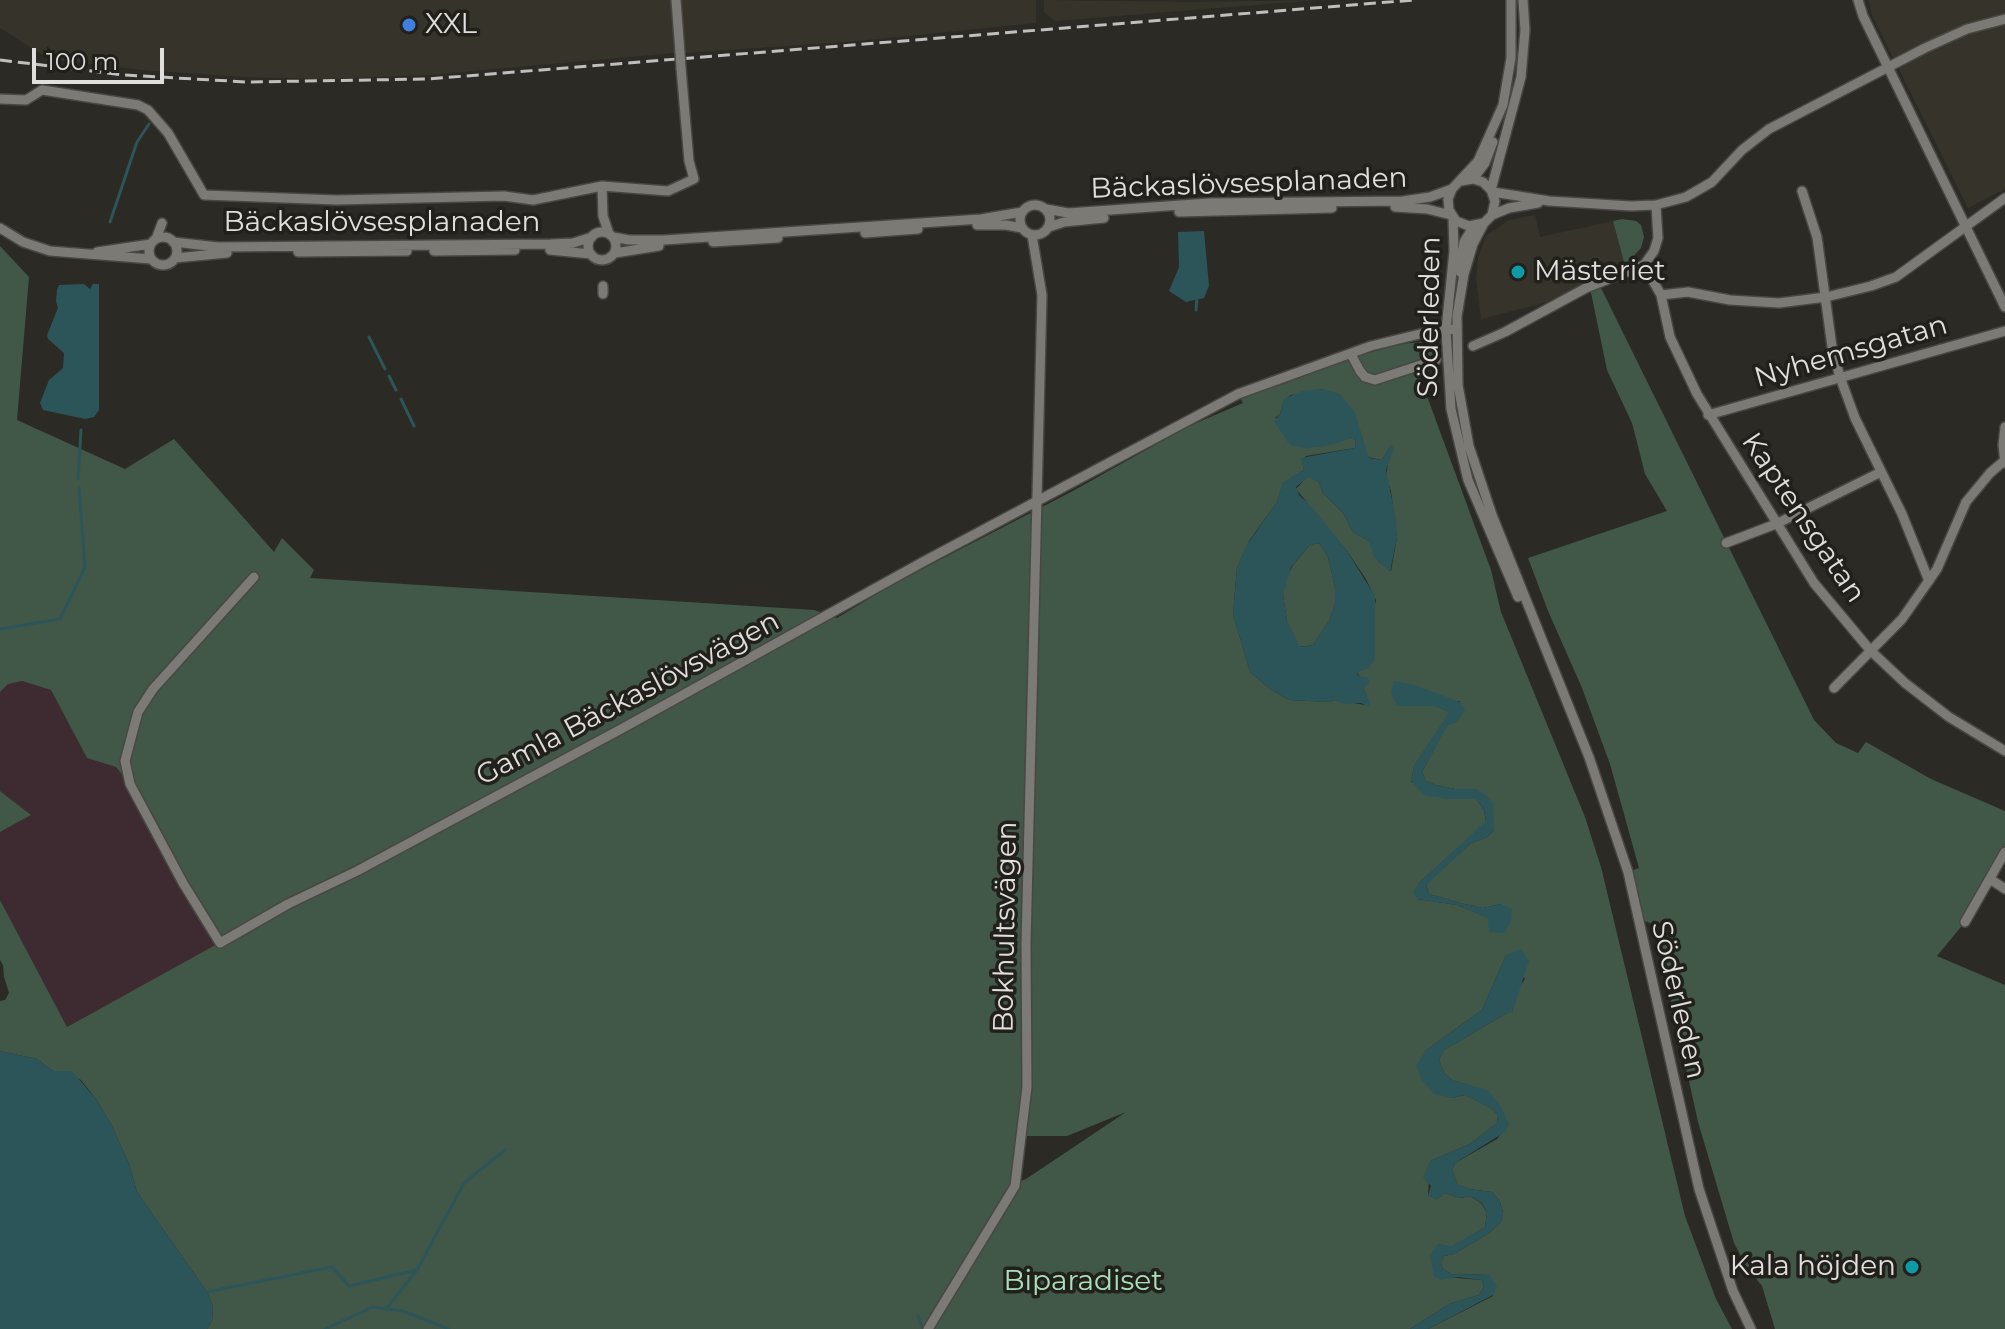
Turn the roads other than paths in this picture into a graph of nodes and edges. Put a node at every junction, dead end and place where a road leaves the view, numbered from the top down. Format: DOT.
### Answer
graph roads {
  1 [pos="676,0"];
  2 [pos="1511,0"];
  3 [pos="1523,0"];
  4 [pos="1858,0"];
  5 [pos="2005,19"];
  6 [pos="1888,66"];
  7 [pos="0,99"];
  8 [pos="1495,126"];
  9 [pos="1473,179"];
  10 [pos="1461,181"];
  11 [pos="602,186"];
  12 [pos="1452,189"];
  13 [pos="1492,191"];
  14 [pos="1802,191"];
  15 [pos="2005,198"];
  16 [pos="1549,201"];
  17 [pos="1656,205"];
  18 [pos="1046,209"];
  19 [pos="1022,212"];
  20 [pos="603,216"];
  21 [pos="1452,216"];
  22 [pos="1483,221"];
  23 [pos="162,223"];
  24 [pos="1967,225"];
  25 [pos="0,228"];
  26 [pos="1022,228"];
  27 [pos="1041,232"];
  28 [pos="594,235"];
  29 [pos="611,235"];
  30 [pos="153,242"];
  31 [pos="173,242"];
  32 [pos="615,253"];
  33 [pos="82,254"];
  34 [pos="591,254"];
  35 [pos="175,258"];
  36 [pos="151,259"];
  37 [pos="1644,265"];
  38 [pos="1661,295"];
  39 [pos="1826,297"];
  40 [pos="2005,307"];
  41 [pos="1452,330"];
  42 [pos="2005,331"];
  43 [pos="1473,346"];
  44 [pos="1351,354"];
  45 [pos="1436,360"];
  46 [pos="1840,377"];
  47 [pos="1708,415"];
  48 [pos="2005,427"];
  49 [pos="2005,462"];
  50 [pos="1881,472"];
  51 [pos="1037,501"];
  52 [pos="1776,524"];
  53 [pos="1726,543"];
  54 [pos="254,577"];
  55 [pos="1929,581"];
  56 [pos="1870,650"];
  57 [pos="1834,688"];
  58 [pos="2005,751"];
  59 [pos="2005,852"];
  60 [pos="1990,879"];
  61 [pos="2005,889"];
  62 [pos="1965,922"];
  63 [pos="1750,1328"];
  64 [pos="928,1329"];
  1 -- 11 [label="street, bridge"];
  2 -- 8 [label="street"];
  3 -- 13 [label="street, Söderleden"];
  4 -- 6 [label="street"];
  5 -- 6 [label="street"];
  6 -- 17 [label="street"];
  6 -- 24 [label="street"];
  7 -- 11 [label="street"];
  8 -- 9 [label="street"];
  8 -- 10 [label="street"];
  9 -- 10 [label="street"];
  9 -- 13 [label="street"];
  10 -- 12 [label="street"];
  11 -- 20 [label="street"];
  12 -- 18 [label="street, Bäckaslövsesplanaden"];
  12 -- 21 [label="street, Söderleden"];
  13 -- 16 [label="street"];
  13 -- 22 [label="street, Söderleden"];
  14 -- 39 [label="street"];
  15 -- 24 [label="street"];
  16 -- 17 [label="street"];
  16 -- 22 [label="street"];
  17 -- 37 [label="street"];
  18 -- 19 [label="street, Bäckaslövsesplanaden"];
  18 -- 27 [label="street, Bäckaslövsesplanaden"];
  19 -- 26 [label="street"];
  19 -- 29 [label="street, Bäckaslövsesplanaden"];
  20 -- 28 [label="street"];
  20 -- 29 [label="street"];
  21 -- 22 [label="street, Söderleden"];
  21 -- 27 [label="street, Bäckaslövsesplanaden"];
  21 -- 41 [label="street, Söderleden"];
  22 -- 41 [label="street, Söderleden"];
  23 -- 30 [label="street"];
  24 -- 39 [label="street"];
  24 -- 40 [label="street"];
  25 -- 33 [label="street"];
  26 -- 27 [label="street"];
  26 -- 32 [label="street, Bäckaslövsesplanaden"];
  27 -- 51 [label="street, Bokhultsvägen"];
  28 -- 29 [label="street, Bäckaslövsesplanaden"];
  28 -- 31 [label="street, Bäckaslövsesplanaden"];
  28 -- 34 [label="street"];
  29 -- 32 [label="street"];
  30 -- 31 [label="street"];
  30 -- 33 [label="street"];
  30 -- 36 [label="street"];
  31 -- 35 [label="street"];
  32 -- 34 [label="street, Bäckaslövsesplanaden"];
  33 -- 36 [label="street"];
  34 -- 35 [label="street, Bäckaslövsesplanaden"];
  35 -- 36 [label="street"];
  37 -- 38 [label="street, Kaptensgatan"];
  37 -- 43 [label="street"];
  38 -- 39 [label="street"];
  38 -- 47 [label="street, Kaptensgatan"];
  39 -- 46 [label="street"];
  41 -- 44 [label="street, Gamla Bäckaslövsvägen"];
  41 -- 63 [label="street, Söderleden"];
  42 -- 46 [label="street, Nyhemsgatan"];
  44 -- 45 [label="street"];
  44 -- 51 [label="street, Gamla Bäckaslövsvägen"];
  46 -- 47 [label="street, Nyhemsgatan"];
  46 -- 50 [label="street"];
  47 -- 52 [label="street, Kaptensgatan"];
  48 -- 49 [label="street"];
  49 -- 55 [label="street"];
  50 -- 52 [label="street"];
  50 -- 55 [label="street"];
  51 -- 54 [label="street, Gamla Bäckaslövsvägen"];
  51 -- 64 [label="street, Bokhultsvägen"];
  52 -- 53 [label="street"];
  52 -- 56 [label="street, Kaptensgatan"];
  55 -- 56 [label="street"];
  56 -- 57 [label="street"];
  56 -- 58 [label="street, Kaptensgatan"];
  59 -- 60 [label="street"];
  60 -- 61 [label="street"];
  60 -- 62 [label="street"];
}
